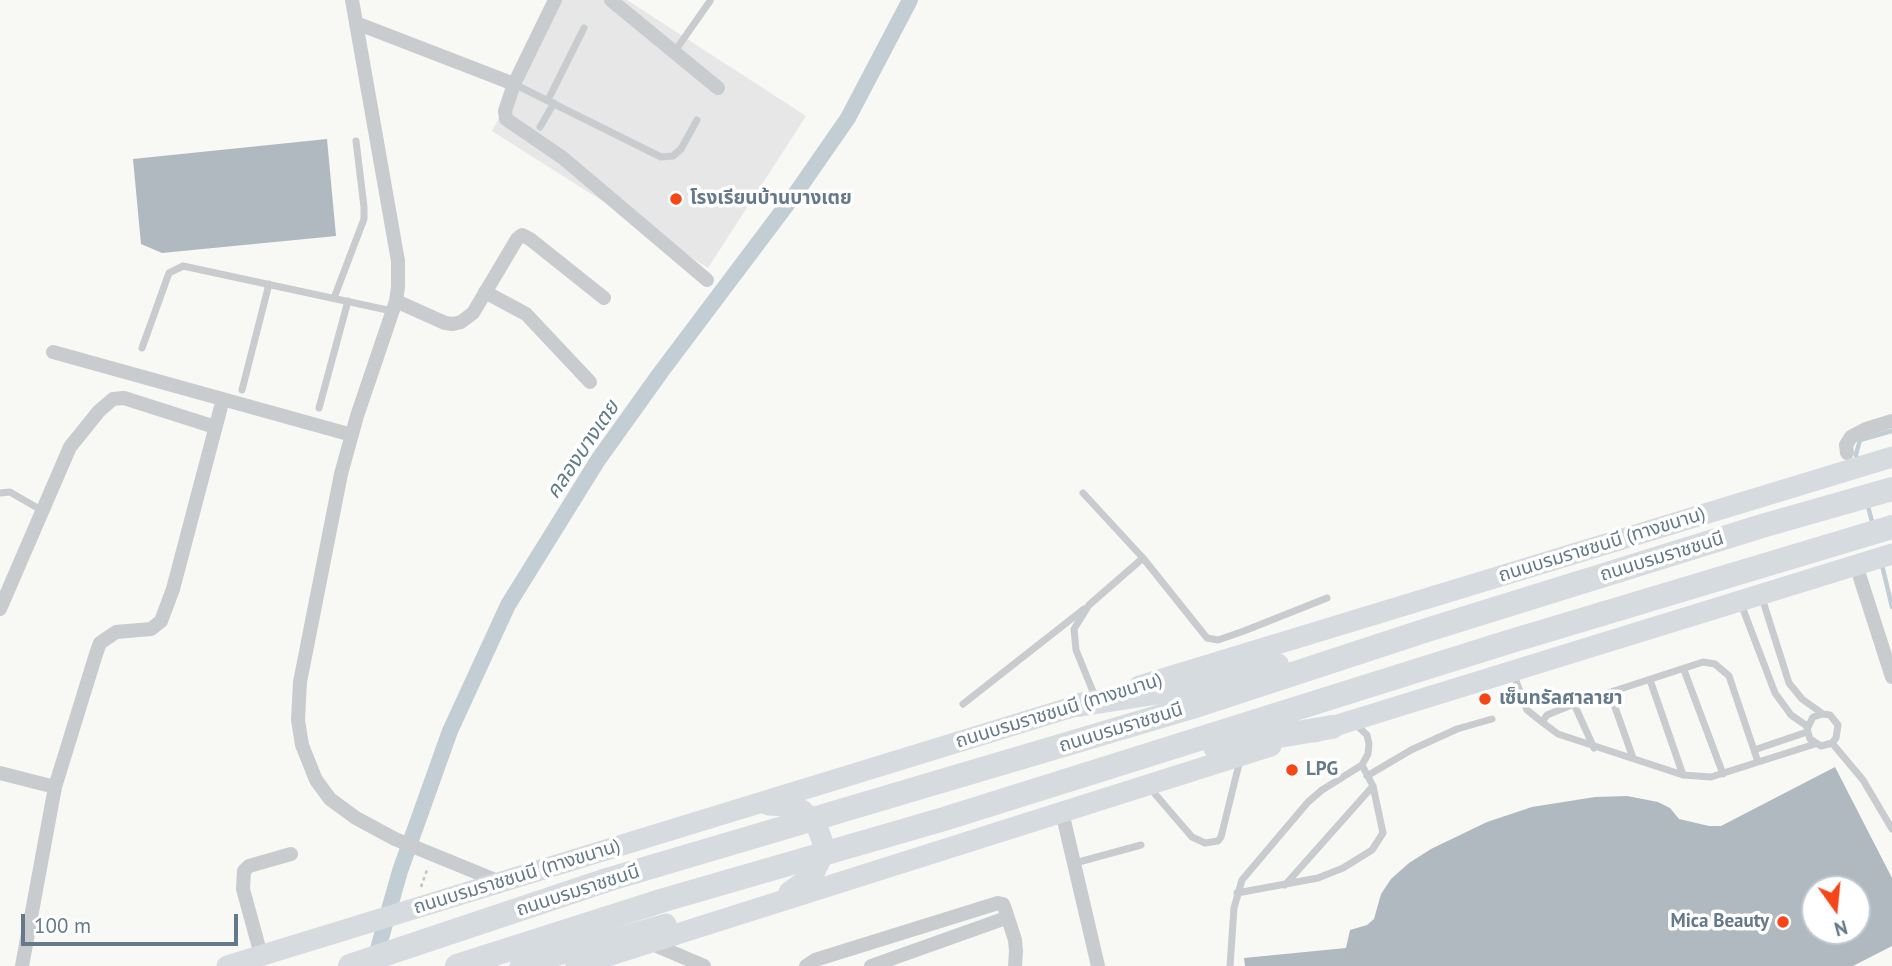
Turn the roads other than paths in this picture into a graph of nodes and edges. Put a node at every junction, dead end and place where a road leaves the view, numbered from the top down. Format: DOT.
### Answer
graph roads {
  1 [pos="352,0"];
  2 [pos="555,0"];
  3 [pos="710,1"];
  4 [pos="617,2"];
  5 [pos="356,23"];
  6 [pos="584,28"];
  7 [pos="675,51"];
  8 [pos="514,84"];
  9 [pos="718,88"];
  10 [pos="551,101"];
  11 [pos="697,120"];
  12 [pos="540,127"];
  13 [pos="356,141"];
  14 [pos="707,280"];
  15 [pos="269,284"];
  16 [pos="485,292"];
  17 [pos="334,298"];
  18 [pos="604,298"];
  19 [pos="348,301"];
  20 [pos="394,306"];
  21 [pos="142,348"];
  22 [pos="53,352"];
  23 [pos="590,382"];
  24 [pos="242,390"];
  25 [pos="223,399"];
  26 [pos="319,408"];
  27 [pos="1892,421"];
  28 [pos="215,427"];
  29 [pos="352,435"];
  30 [pos="1885,459"];
  31 [pos="1844,462"];
  32 [pos="1889,490"];
  33 [pos="1083,493"];
  34 [pos="0,494"];
  35 [pos="41,510"];
  36 [pos="1892,527"];
  37 [pos="1892,554"];
  38 [pos="1143,558"];
  39 [pos="1860,564"];
  40 [pos="1760,594"];
  41 [pos="1327,598"];
  42 [pos="1739,600"];
  43 [pos="1093,602"];
  44 [pos="0,609"];
  45 [pos="1376,646"];
  46 [pos="1512,670"];
  47 [pos="1684,670"];
  48 [pos="1892,677"];
  49 [pos="1650,680"];
  50 [pos="1610,693"];
  51 [pos="1087,702"];
  52 [pos="963,704"];
  53 [pos="1574,704"];
  54 [pos="1823,714"];
  55 [pos="1492,719"];
  56 [pos="1542,722"];
  57 [pos="1341,724"];
  58 [pos="1807,729"];
  59 [pos="1832,743"];
  60 [pos="1815,744"];
  61 [pos="1594,748"];
  62 [pos="1754,750"];
  63 [pos="1241,756"];
  64 [pos="1633,758"];
  65 [pos="1129,761"];
  66 [pos="1758,762"];
  67 [pos="1362,765"];
  68 [pos="0,772"];
  69 [pos="1723,774"];
  70 [pos="1683,775"];
  71 [pos="1367,776"];
  72 [pos="1147,785"];
  73 [pos="1373,786"];
  74 [pos="55,787"];
  75 [pos="1062,812"];
  76 [pos="1892,829"];
  77 [pos="1141,845"];
  78 [pos="291,854"];
  79 [pos="1074,863"];
  80 [pos="500,882"];
  81 [pos="1285,886"];
  82 [pos="1237,893"];
  83 [pos="1006,918"];
  84 [pos="908,931"];
  85 [pos="650,943"];
  86 [pos="913,951"];
  87 [pos="615,960"];
  88 [pos="266,961"];
  89 [pos="22,966"];
  90 [pos="227,966"];
  91 [pos="350,966"];
  92 [pos="457,966"];
  93 [pos="520,966"];
  94 [pos="576,966"];
  95 [pos="704,966"];
  96 [pos="806,966"];
  97 [pos="871,966"];
  98 [pos="1015,966"];
  99 [pos="1098,966"];
  100 [pos="1230,966"];
  1 -- 5 [label="street"];
  2 -- 8 [label="street"];
  3 -- 7 [label="lane"];
  4 -- 7 [label="street"];
  5 -- 8 [label="street"];
  5 -- 20 [label="street"];
  6 -- 10 [label="lane"];
  7 -- 9 [label="street"];
  8 -- 10 [label="lane"];
  8 -- 14 [label="street"];
  10 -- 11 [label="lane"];
  10 -- 12 [label="lane"];
  13 -- 17 [label="lane"];
  15 -- 17 [label="lane"];
  15 -- 21 [label="lane"];
  15 -- 24 [label="lane"];
  16 -- 18 [label="street"];
  16 -- 20 [label="street"];
  16 -- 23 [label="street"];
  17 -- 19 [label="lane"];
  19 -- 20 [label="lane"];
  19 -- 26 [label="lane"];
  20 -- 29 [label="street"];
  22 -- 25 [label="street"];
  25 -- 28 [label="street"];
  25 -- 29 [label="street"];
  27 -- 31 [label="street"];
  28 -- 35 [label="street"];
  28 -- 74 [label="street"];
  29 -- 80 [label="street"];
  30 -- 31 [label="main road, ถนนบรมราชชนนี (ทางขนาน)"];
  31 -- 51 [label="main road, ถนนบรมราชชนนี (ทางขนาน)"];
  32 -- 45 [label="highway, ถนนบรมราชชนนี"];
  33 -- 38 [label="lane"];
  34 -- 35 [label="lane"];
  35 -- 44 [label="street"];
  36 -- 65 [label="highway, ถนนบรมราชชนนี"];
  37 -- 39 [label="main road"];
  38 -- 41 [label="lane"];
  38 -- 43 [label="lane"];
  39 -- 40 [label="main road"];
  39 -- 48 [label="street"];
  40 -- 42 [label="main road"];
  40 -- 54 [label="lane"];
  42 -- 46 [label="main road"];
  42 -- 58 [label="lane"];
  43 -- 51 [label="lane"];
  43 -- 52 [label="lane"];
  45 -- 51 [label="highway"];
  45 -- 91 [label="highway, ถนนบรมราชชนนี"];
  46 -- 56 [label="lane"];
  46 -- 57 [label="main road"];
  47 -- 49 [label="lane"];
  47 -- 62 [label="lane"];
  47 -- 69 [label="lane"];
  49 -- 50 [label="lane"];
  49 -- 70 [label="lane"];
  50 -- 53 [label="lane"];
  50 -- 64 [label="lane"];
  51 -- 80 [label="main road, ถนนบรมราชชนนี (ทางขนาน)"];
  53 -- 56 [label="lane"];
  53 -- 61 [label="lane"];
  54 -- 58 [label="lane"];
  54 -- 59 [label="lane"];
  55 -- 71 [label="lane"];
  56 -- 61 [label="lane"];
  57 -- 63 [label="main road"];
  57 -- 65 [label="highway"];
  57 -- 67 [label="lane"];
  58 -- 60 [label="lane"];
  58 -- 62 [label="lane"];
  59 -- 60 [label="lane"];
  59 -- 76 [label="lane"];
  60 -- 66 [label="lane"];
  61 -- 64 [label="lane"];
  62 -- 66 [label="lane"];
  63 -- 72 [label="main road"];
  63 -- 72 [label="lane"];
  64 -- 70 [label="lane"];
  65 -- 92 [label="highway, ถนนบรมราชชนนี"];
  66 -- 69 [label="lane"];
  67 -- 71 [label="lane"];
  67 -- 82 [label="lane"];
  68 -- 74 [label="street"];
  69 -- 70 [label="lane"];
  71 -- 73 [label="lane"];
  72 -- 75 [label="main road"];
  73 -- 81 [label="lane"];
  73 -- 81 [label="lane"];
  74 -- 89 [label="street"];
  75 -- 79 [label="street"];
  75 -- 85 [label="main road"];
  77 -- 79 [label="lane"];
  78 -- 88 [label="street"];
  79 -- 99 [label="street"];
  80 -- 88 [label="main road, ถนนบรมราชชนนี (ทางขนาน)"];
  81 -- 82 [label="lane"];
  82 -- 100 [label="lane"];
  83 -- 84 [label="street"];
  83 -- 86 [label="street"];
  83 -- 98 [label="street"];
  84 -- 86 [label="street"];
  84 -- 96 [label="street"];
  85 -- 87 [label="main road"];
  85 -- 95 [label="street"];
  86 -- 97 [label="street"];
  87 -- 94 [label="main road"];
  88 -- 90 [label="main road, ถนนบรมราชชนนี (ทางขนาน)"];
  88 -- 93 [label="main road"];
}
